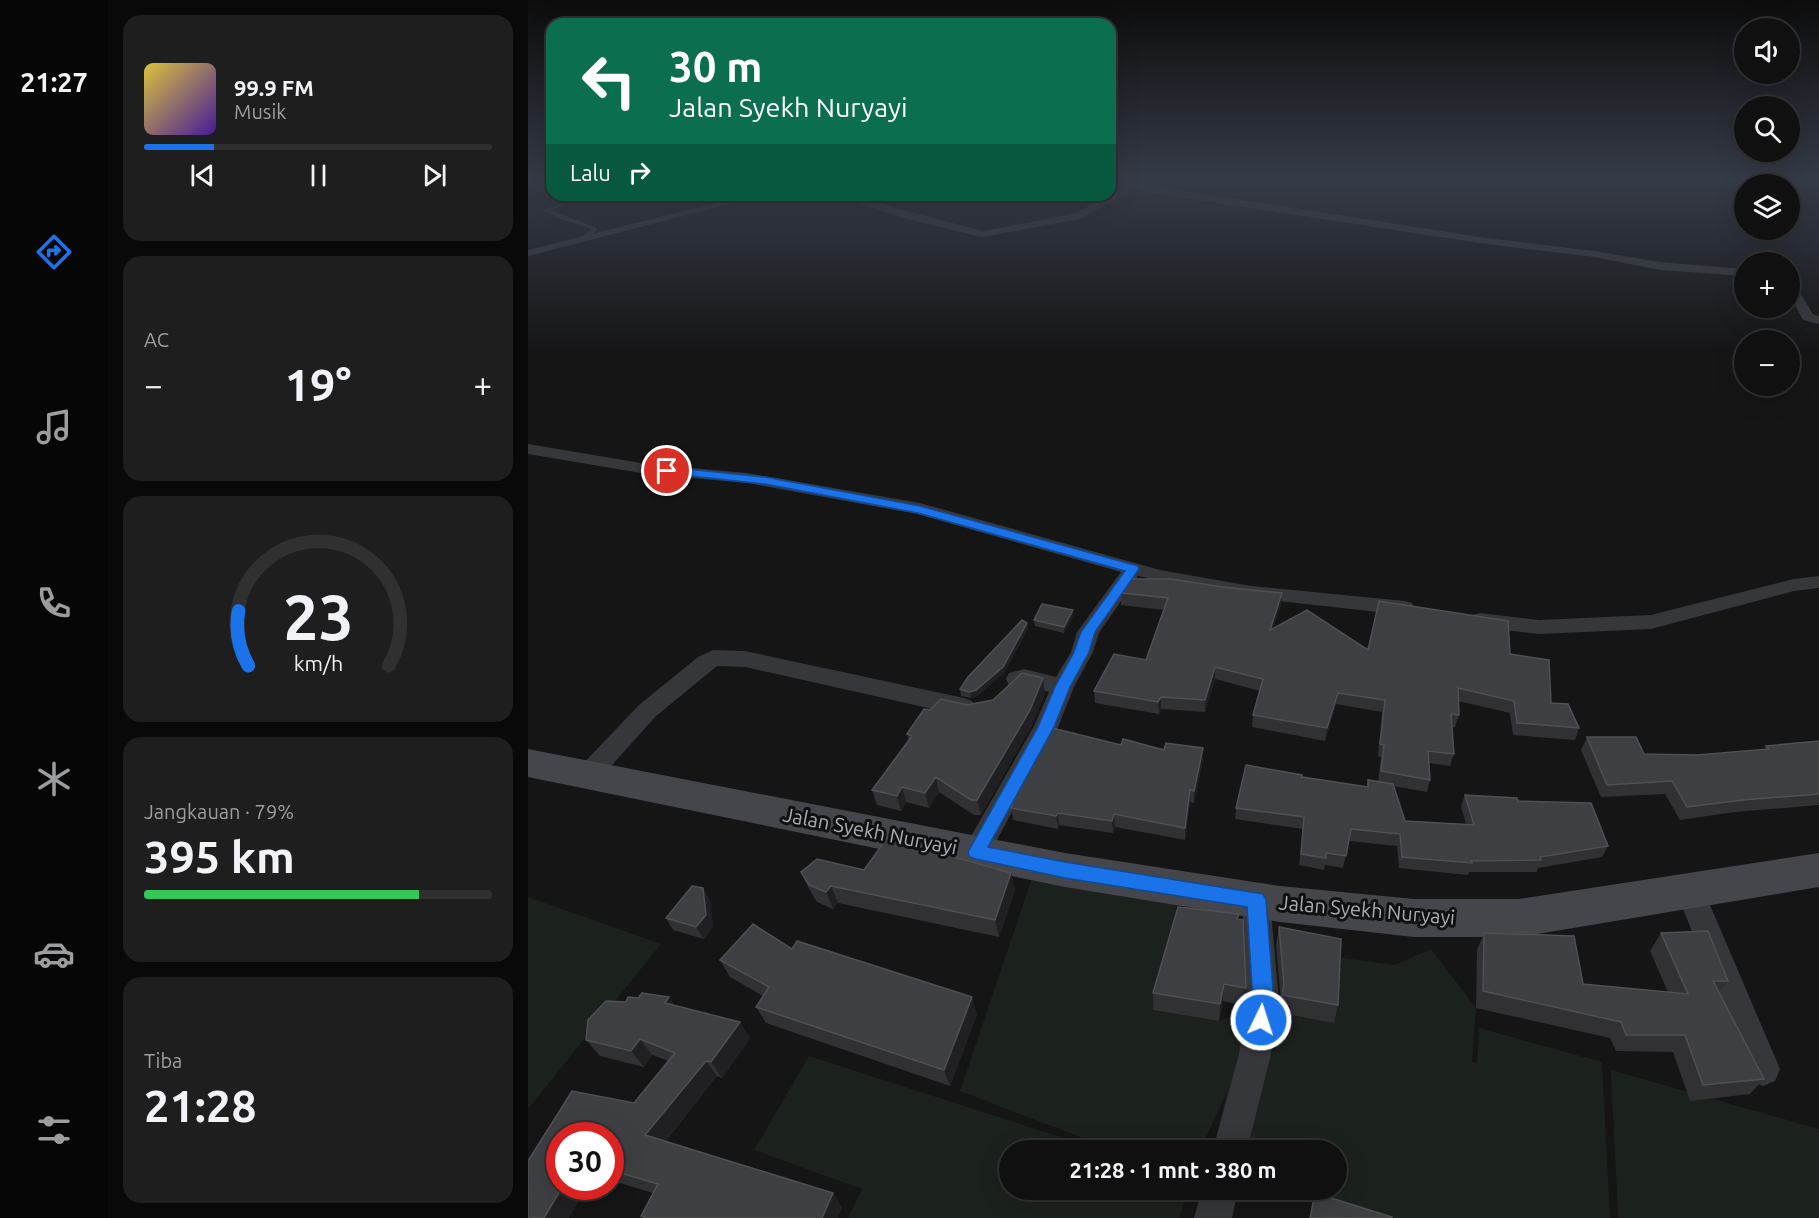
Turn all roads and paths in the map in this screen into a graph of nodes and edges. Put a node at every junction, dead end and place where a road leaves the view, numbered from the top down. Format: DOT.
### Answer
graph roads {
  1 [pos="588,238"];
  2 [pos="1462,238"];
  3 [pos="528,253"];
  4 [pos="1734,272"];
  5 [pos="1800,296"];
  6 [pos="1811,298"];
  7 [pos="1800,305"];
  8 [pos="1819,320"];
  9 [pos="528,449"];
  10 [pos="1130,573"];
  11 [pos="1819,582"];
  12 [pos="1428,612"];
  13 [pos="1460,618"];
  14 [pos="1062,687"];
  15 [pos="528,763"];
  16 [pos="587,776"];
  17 [pos="976,852"];
  18 [pos="1819,870"];
  19 [pos="1690,891"];
  20 [pos="1256,900"];
  21 [pos="1763,1069"];
  22 [pos="1233,1140"];
  23 [pos="1218,1200"];
  24 [pos="1213,1218"];
  1 -- 3 [label="street"];
  2 -- 4 [label="street"];
  5 -- 6 [label="street"];
  7 -- 8 [label="street"];
  9 -- 10 [label="street"];
  10 -- 12 [label="street"];
  10 -- 14 [label="street"];
  11 -- 13 [label="street"];
  14 -- 16 [label="street"];
  14 -- 17 [label="street"];
  15 -- 16 [label="main road, Jalan Syekh Nuryayi"];
  16 -- 17 [label="main road, Jalan Syekh Nuryayi"];
  17 -- 20 [label="main road, Jalan Syekh Nuryayi"];
  18 -- 19 [label="main road, Jalan Syekh Nuryayi"];
  19 -- 20 [label="main road, Jalan Syekh Nuryayi"];
  19 -- 21 [label="street"];
  20 -- 22 [label="street"];
  23 -- 24 [label="street"];
}
